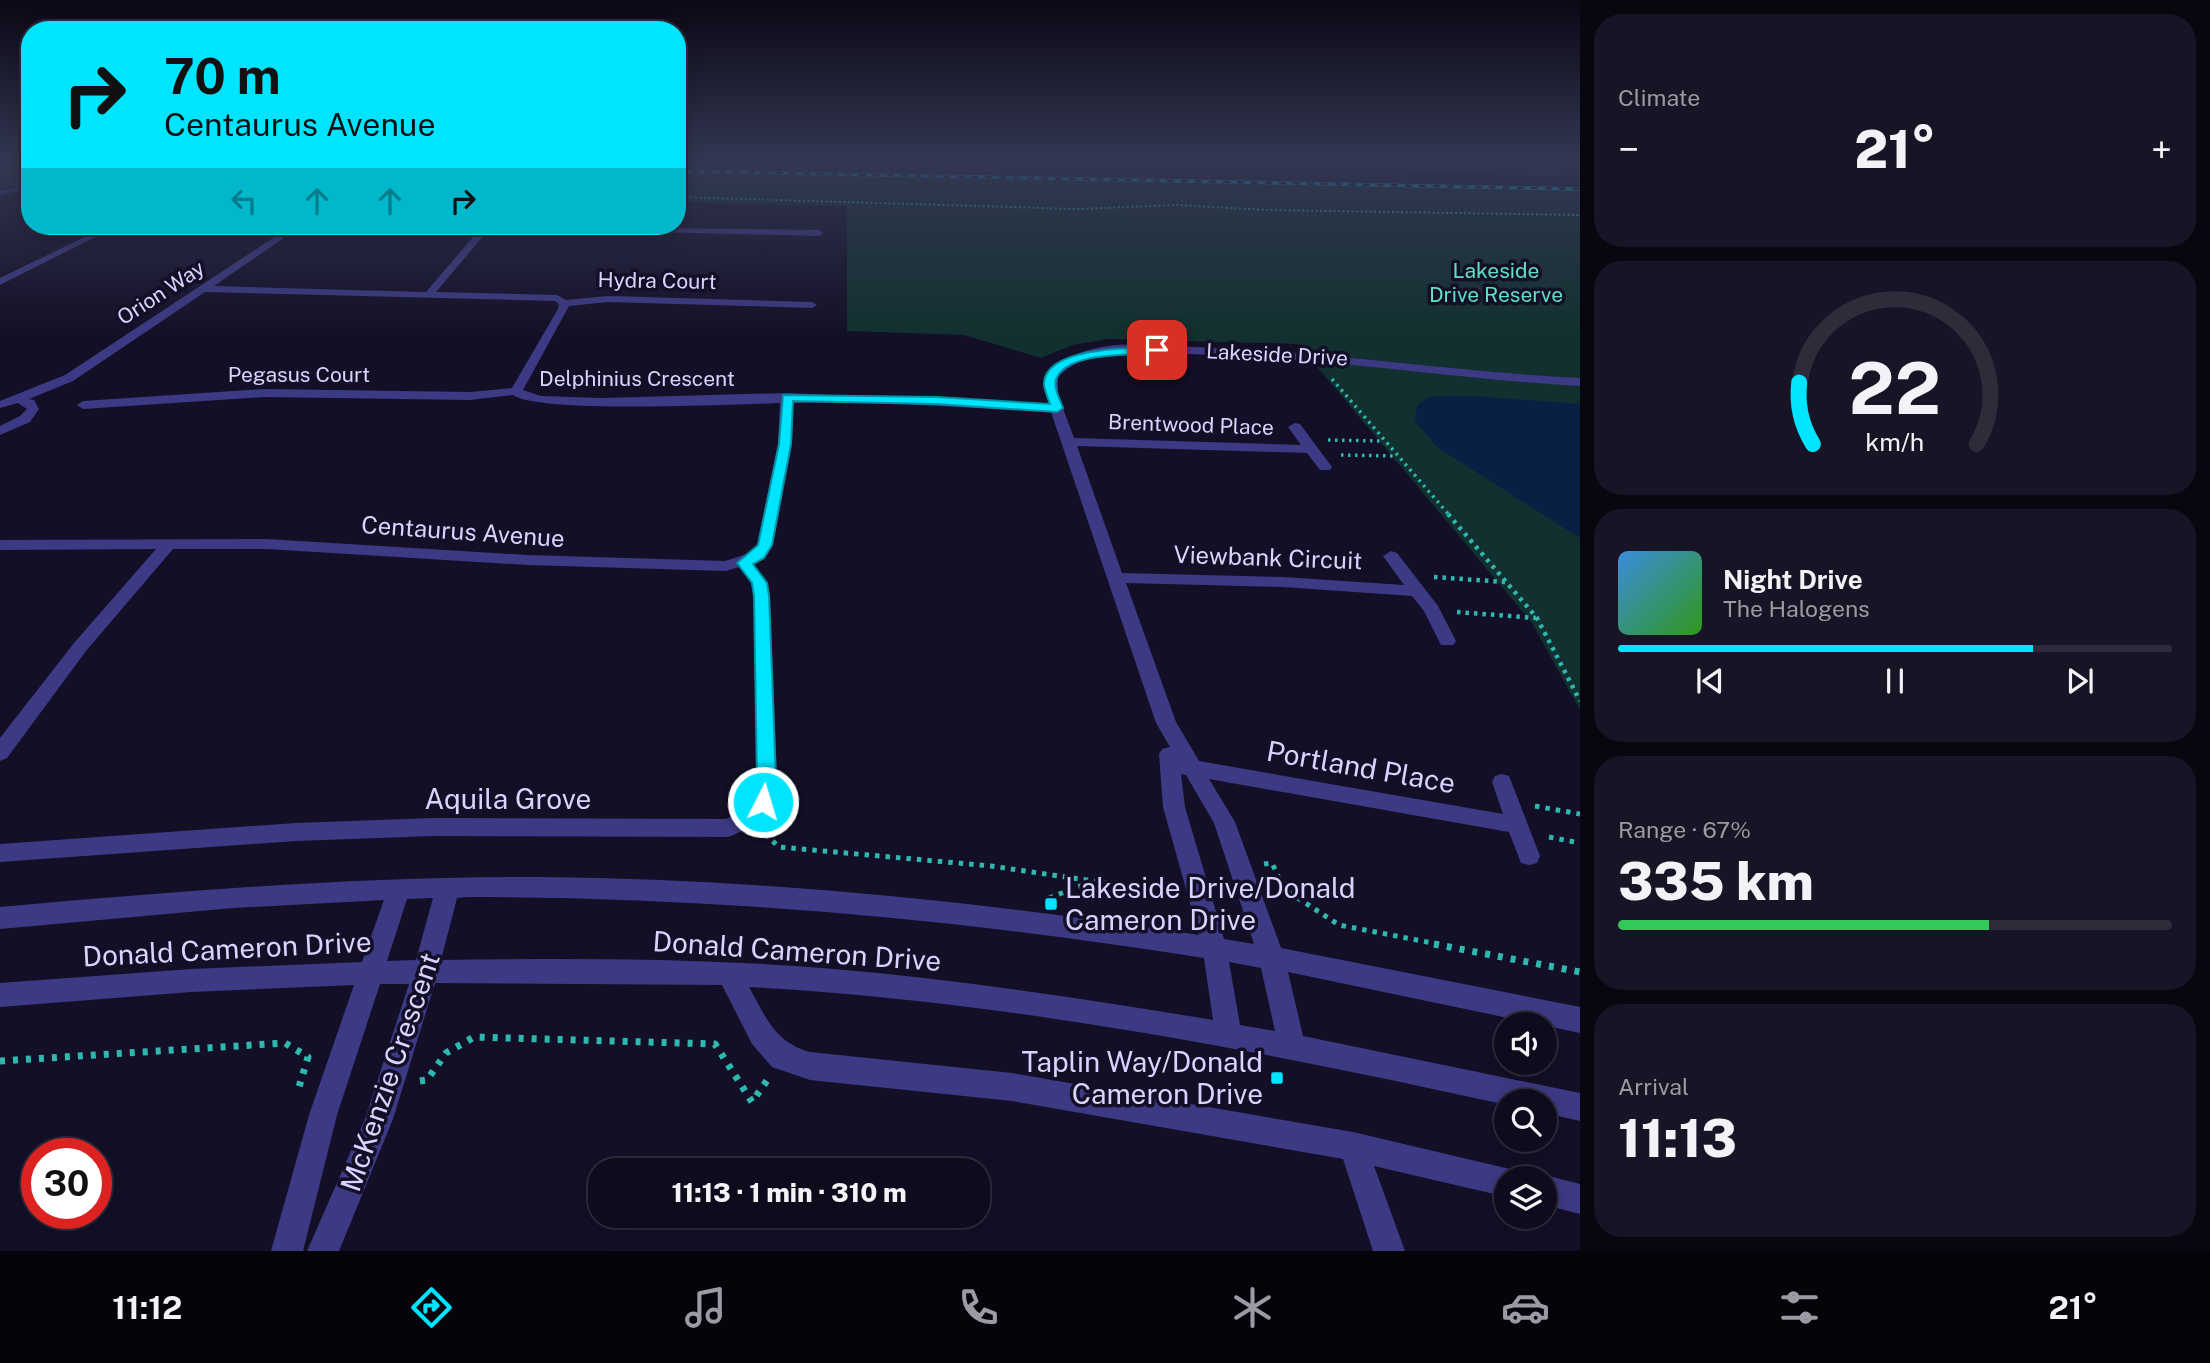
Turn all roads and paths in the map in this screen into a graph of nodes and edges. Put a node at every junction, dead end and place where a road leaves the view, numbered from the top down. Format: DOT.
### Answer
graph roads {
  1 [pos="686,230"];
  2 [pos="819,233"];
  3 [pos="95,235"];
  4 [pos="284,235"];
  5 [pos="479,235"];
  6 [pos="0,282"];
  7 [pos="202,289"];
  8 [pos="430,293"];
  9 [pos="564,303"];
  10 [pos="812,305"];
  11 [pos="1328,374"];
  12 [pos="1580,382"];
  13 [pos="516,391"];
  14 [pos="787,397"];
  15 [pos="19,398"];
  16 [pos="1,402"];
  17 [pos="83,405"];
  18 [pos="1057,408"];
  19 [pos="0,424"];
  20 [pos="0,431"];
  21 [pos="1384,441"];
  22 [pos="1069,442"];
  23 [pos="1306,443"];
  24 [pos="1396,456"];
  25 [pos="1325,467"];
  26 [pos="169,544"];
  27 [pos="0,545"];
  28 [pos="1391,556"];
  29 [pos="744,563"];
  30 [pos="1405,574"];
  31 [pos="1116,578"];
  32 [pos="1506,583"];
  33 [pos="1417,591"];
  34 [pos="1432,610"];
  35 [pos="1536,618"];
  36 [pos="1447,640"];
  37 [pos="1580,701"];
  38 [pos="1166,723"];
  39 [pos="0,753"];
  40 [pos="1170,764"];
  41 [pos="1193,768"];
  42 [pos="1506,791"];
  43 [pos="1580,814"];
  44 [pos="1518,825"];
  45 [pos="779,847"];
  46 [pos="0,853"];
  47 [pos="1530,856"];
  48 [pos="1256,864"];
  49 [pos="1164,866"];
  50 [pos="1082,880"];
  51 [pos="399,889"];
  52 [pos="447,889"];
  53 [pos="1042,901"];
  54 [pos="0,918"];
  55 [pos="1214,949"];
  56 [pos="1272,958"];
  57 [pos="426,971"];
  58 [pos="371,972"];
  59 [pos="1580,972"];
  60 [pos="730,976"];
  61 [pos="0,995"];
  62 [pos="1580,1020"];
  63 [pos="1228,1035"];
  64 [pos="1292,1047"];
  65 [pos="782,1058"];
  66 [pos="0,1061"];
  67 [pos="410,1082"];
  68 [pos="313,1086"];
  69 [pos="1580,1107"];
  70 [pos="1353,1146"];
  71 [pos="1494,1179"];
  72 [pos="1557,1194"];
  73 [pos="1580,1199"];
  74 [pos="287,1251"];
  75 [pos="323,1251"];
  76 [pos="1389,1251"];
  1 -- 2 [label="street"];
  3 -- 6 [label="street"];
  4 -- 7 [label="street, Orion Way"];
  5 -- 8 [label="street"];
  7 -- 8 [label="street"];
  7 -- 15 [label="street, Orion Way"];
  8 -- 9 [label="street"];
  9 -- 10 [label="street, Hydra Court"];
  9 -- 13 [label="street, Delphinius Crescent"];
  11 -- 21 [label="path"];
  12 -- 18 [label="street, Lakeside Drive"];
  13 -- 14 [label="street, Delphinius Crescent"];
  13 -- 17 [label="street, Pegasus Court"];
  14 -- 18 [label="street, Delphinius Crescent"];
  14 -- 29 [label="street"];
  15 -- 16 [label="street"];
  15 -- 20 [label="street"];
  16 -- 19 [label="street"];
  18 -- 22 [label="street, Lakeside Drive"];
  21 -- 23 [label="path"];
  21 -- 24 [label="path"];
  22 -- 23 [label="street, Brentwood Place"];
  22 -- 31 [label="street, Lakeside Drive"];
  23 -- 24 [label="path"];
  23 -- 25 [label="street"];
  24 -- 32 [label="path"];
  26 -- 27 [label="street, Centaurus Avenue"];
  26 -- 29 [label="street, Centaurus Avenue"];
  26 -- 39 [label="street"];
  28 -- 30 [label="street, Viewbank Circuit"];
  29 -- 46 [label="street, Aquila Grove"];
  30 -- 32 [label="path"];
  30 -- 33 [label="street, Viewbank Circuit"];
  31 -- 33 [label="street, Viewbank Circuit"];
  31 -- 38 [label="street, Lakeside Drive"];
  32 -- 35 [label="path"];
  33 -- 34 [label="street, Viewbank Circuit"];
  34 -- 35 [label="path"];
  34 -- 36 [label="street, Viewbank Circuit"];
  35 -- 37 [label="path"];
  38 -- 40 [label="street, Lakeside Drive"];
  38 -- 41 [label="street, Lakeside Drive"];
  40 -- 41 [label="street, Portland Place"];
  40 -- 55 [label="street, Lakeside Drive"];
  41 -- 44 [label="street, Portland Place"];
  41 -- 56 [label="street, Lakeside Drive"];
  42 -- 43 [label="path"];
  42 -- 44 [label="street"];
  44 -- 47 [label="street"];
  45 -- 50 [label="path"];
  48 -- 59 [label="path"];
  49 -- 50 [label="path"];
  50 -- 53 [label="path"];
  51 -- 52 [label="street, Donald Cameron Drive"];
  51 -- 54 [label="street, Donald Cameron Drive"];
  51 -- 58 [label="street, McKenzie Crescent"];
  52 -- 55 [label="street, Donald Cameron Drive"];
  52 -- 57 [label="street, McKenzie Crescent"];
  55 -- 56 [label="street, Donald Cameron Drive"];
  55 -- 63 [label="street, Lakeside Drive"];
  56 -- 62 [label="street, Donald Cameron Drive"];
  56 -- 64 [label="street, Lakeside Drive"];
  57 -- 58 [label="street, Donald Cameron Drive"];
  57 -- 60 [label="street, Donald Cameron Drive"];
  57 -- 75 [label="street, McKenzie Crescent"];
  58 -- 61 [label="street, Donald Cameron Drive"];
  58 -- 74 [label="street, McKenzie Crescent"];
  60 -- 63 [label="street, Donald Cameron Drive"];
  60 -- 65 [label="street"];
  63 -- 64 [label="street, Donald Cameron Drive"];
  64 -- 69 [label="street, Donald Cameron Drive"];
  65 -- 67 [label="path"];
  65 -- 70 [label="street"];
  66 -- 68 [label="path"];
  70 -- 71 [label="street"];
  70 -- 76 [label="street"];
  72 -- 73 [label="street"];
}
